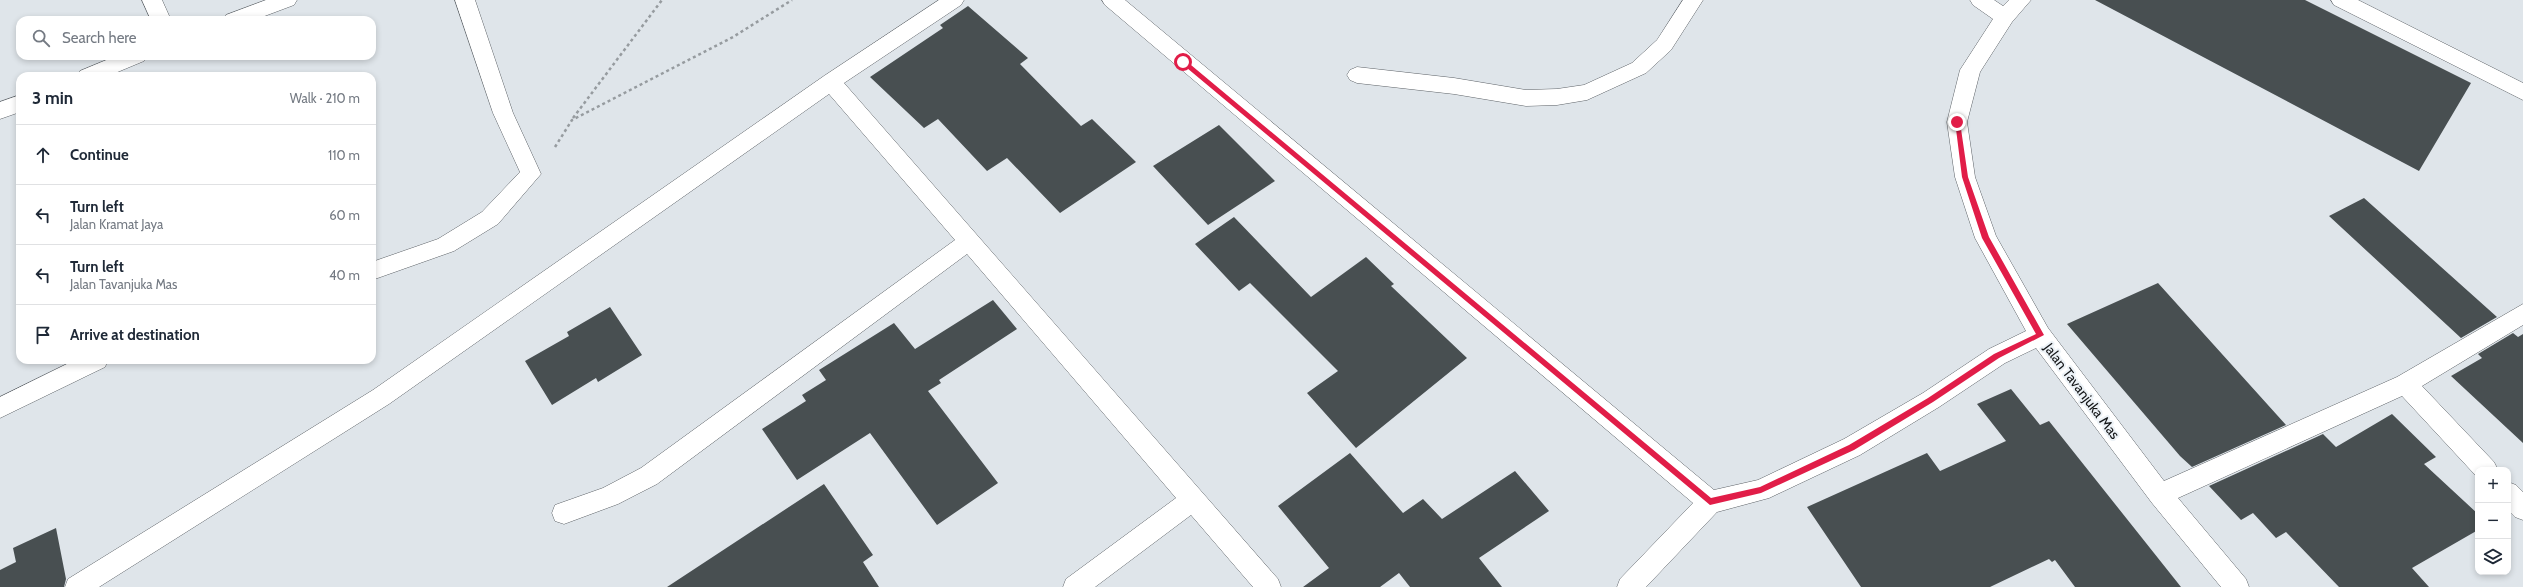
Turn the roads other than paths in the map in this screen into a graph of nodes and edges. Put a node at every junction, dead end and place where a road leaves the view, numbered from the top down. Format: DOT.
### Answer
graph roads {
  1 [pos="152,0"];
  2 [pos="288,0"];
  3 [pos="465,0"];
  4 [pos="954,0"];
  5 [pos="1112,0"];
  6 [pos="1693,0"];
  7 [pos="1980,0"];
  8 [pos="2021,0"];
  9 [pos="2341,0"];
  10 [pos="159,16"];
  11 [pos="244,16"];
  12 [pos="2005,17"];
  13 [pos="127,60"];
  14 [pos="97,72"];
  15 [pos="1357,75"];
  16 [pos="831,82"];
  17 [pos="2523,92"];
  18 [pos="16,105"];
  19 [pos="0,111"];
  20 [pos="970,241"];
  21 [pos="376,270"];
  22 [pos="2523,314"];
  23 [pos="2040,335"];
  24 [pos="89,364"];
  25 [pos="2405,384"];
  26 [pos="0,408"];
  27 [pos="2483,467"];
  28 [pos="2160,495"];
  29 [pos="2511,496"];
  30 [pos="1194,499"];
  31 [pos="1710,502"];
  32 [pos="2523,509"];
  33 [pos="564,513"];
  34 [pos="77,587"];
  35 [pos="1075,587"];
  36 [pos="1269,587"];
  37 [pos="1629,587"];
  38 [pos="2237,587"];
  1 -- 10 [label="street"];
  2 -- 11 [label="street"];
  3 -- 21 [label="street"];
  4 -- 16 [label="street"];
  5 -- 31 [label="street"];
  6 -- 15 [label="street"];
  7 -- 12 [label="street"];
  8 -- 12 [label="street, Jalan Tavanjuka Mas"];
  9 -- 17 [label="street"];
  12 -- 23 [label="street, Jalan Tavanjuka Mas"];
  13 -- 14 [label="street"];
  16 -- 20 [label="street"];
  16 -- 34 [label="street"];
  18 -- 19 [label="street"];
  20 -- 30 [label="street"];
  20 -- 33 [label="street"];
  22 -- 25 [label="street"];
  23 -- 28 [label="street, Jalan Tavanjuka Mas"];
  23 -- 31 [label="street"];
  24 -- 26 [label="street"];
  25 -- 27 [label="street"];
  25 -- 28 [label="street"];
  28 -- 38 [label="street, Jalan Tavanjuka Mas"];
  29 -- 32 [label="street"];
  30 -- 35 [label="street"];
  30 -- 36 [label="street"];
  31 -- 37 [label="street"];
}
